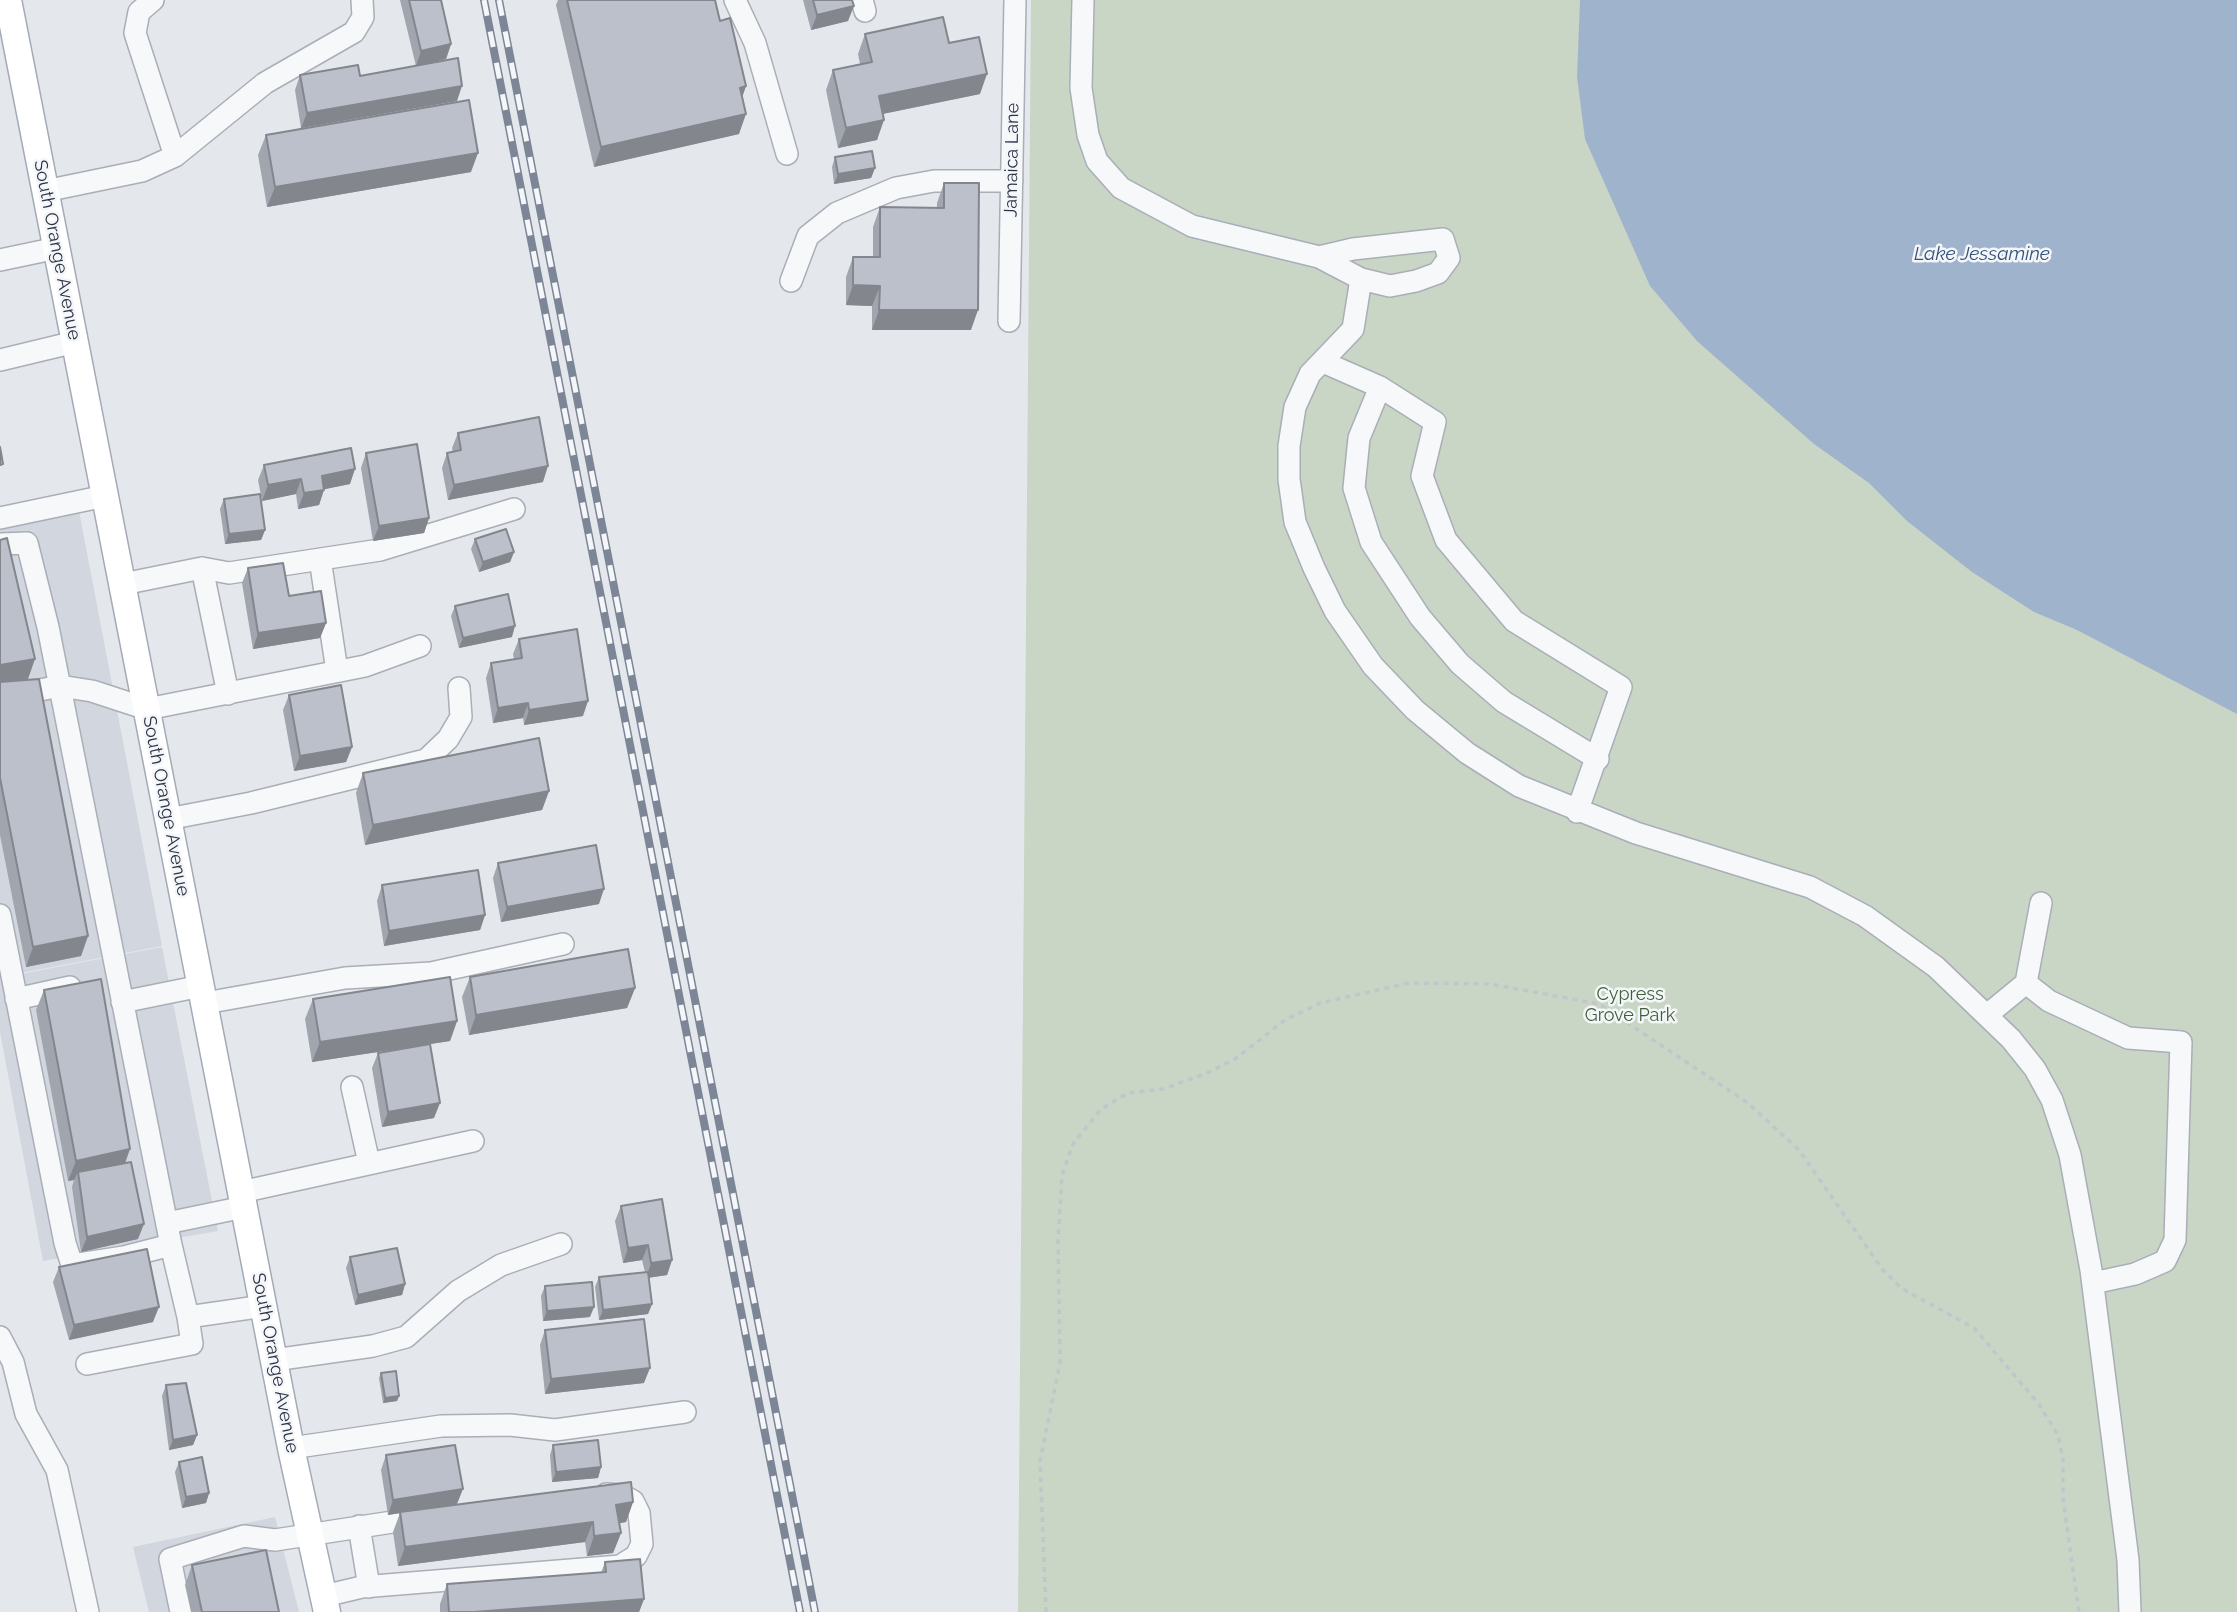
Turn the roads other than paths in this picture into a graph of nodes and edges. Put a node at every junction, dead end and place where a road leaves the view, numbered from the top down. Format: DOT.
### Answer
graph roads {
  1 [pos="8,0"];
  2 [pos="153,0"];
  3 [pos="362,0"];
  4 [pos="735,0"];
  5 [pos="1015,0"];
  6 [pos="1083,0"];
  7 [pos="787,154"];
  8 [pos="175,156"];
  9 [pos="1012,181"];
  10 [pos="45,191"];
  11 [pos="57,248"];
  12 [pos="1319,257"];
  13 [pos="0,260"];
  14 [pos="1361,279"];
  15 [pos="792,281"];
  16 [pos="1009,321"];
  17 [pos="75,342"];
  18 [pos="0,360"];
  19 [pos="1323,362"];
  20 [pos="1380,387"];
  21 [pos="106,496"];
  22 [pos="514,509"];
  23 [pos="0,518"];
  24 [pos="0,544"];
  25 [pos="320,559"];
  26 [pos="202,568"];
  27 [pos="122,584"];
  28 [pos="420,646"];
  29 [pos="337,671"];
  30 [pos="60,686"];
  31 [pos="459,688"];
  32 [pos="228,694"];
  33 [pos="0,698"];
  34 [pos="147,709"];
  35 [pos="1598,759"];
  36 [pos="1577,812"];
  37 [pos="168,819"];
  38 [pos="2041,903"];
  39 [pos="0,915"];
  40 [pos="563,944"];
  41 [pos="117,977"];
  42 [pos="2026,983"];
  43 [pos="203,995"];
  44 [pos="16,999"];
  45 [pos="122,1002"];
  46 [pos="1986,1015"];
  47 [pos="352,1087"];
  48 [pos="473,1141"];
  49 [pos="369,1163"];
  50 [pos="243,1199"];
  51 [pos="167,1223"];
  52 [pos="172,1244"];
  53 [pos="561,1244"];
  54 [pos="2093,1283"];
  55 [pos="264,1307"];
  56 [pos="188,1317"];
  57 [pos="0,1337"];
  58 [pos="274,1360"];
  59 [pos="87,1364"];
  60 [pos="685,1412"];
  61 [pos="291,1448"];
  62 [pos="588,1495"];
  63 [pos="449,1514"];
  64 [pos="359,1527"];
  65 [pos="310,1535"];
  66 [pos="369,1587"];
  67 [pos="326,1604"];
  68 [pos="88,1612"];
  69 [pos="181,1612"];
  70 [pos="2130,1612"];
  1 -- 10 [label="main road, South Orange Avenue"];
  2 -- 8 [label="street"];
  3 -- 8 [label="street"];
  4 -- 7 [label="street"];
  5 -- 9 [label="street, Jamaica Lane"];
  6 -- 12 [label="street"];
  8 -- 10 [label="street"];
  9 -- 15 [label="street"];
  9 -- 16 [label="street, Jamaica Lane"];
  10 -- 11 [label="main road, South Orange Avenue"];
  11 -- 13 [label="street"];
  11 -- 17 [label="main road, South Orange Avenue"];
  12 -- 14 [label="street"];
  12 -- 14 [label="street"];
  14 -- 19 [label="street"];
  17 -- 18 [label="street"];
  17 -- 21 [label="main road, South Orange Avenue"];
  19 -- 20 [label="street"];
  19 -- 36 [label="street"];
  20 -- 35 [label="street"];
  20 -- 35 [label="street"];
  21 -- 23 [label="street"];
  21 -- 27 [label="main road, South Orange Avenue"];
  22 -- 25 [label="street"];
  24 -- 30 [label="street"];
  25 -- 26 [label="street"];
  25 -- 29 [label="street"];
  26 -- 27 [label="street"];
  26 -- 32 [label="street"];
  27 -- 34 [label="main road, South Orange Avenue"];
  28 -- 29 [label="street"];
  29 -- 32 [label="street"];
  30 -- 33 [label="street"];
  30 -- 34 [label="street"];
  30 -- 41 [label="street"];
  31 -- 37 [label="street"];
  32 -- 34 [label="street"];
  34 -- 37 [label="main road, South Orange Avenue"];
  35 -- 36 [label="street"];
  36 -- 46 [label="street"];
  37 -- 43 [label="main road, South Orange Avenue"];
  38 -- 42 [label="street"];
  39 -- 44 [label="street"];
  40 -- 43 [label="street"];
  41 -- 44 [label="street"];
  41 -- 45 [label="street"];
  42 -- 46 [label="street"];
  42 -- 54 [label="street"];
  43 -- 45 [label="street"];
  43 -- 50 [label="main road, South Orange Avenue"];
  44 -- 52 [label="street"];
  45 -- 51 [label="street"];
  46 -- 54 [label="street"];
  47 -- 49 [label="street"];
  48 -- 49 [label="street"];
  49 -- 50 [label="street"];
  50 -- 51 [label="street"];
  50 -- 55 [label="main road, South Orange Avenue"];
  51 -- 52 [label="street"];
  52 -- 56 [label="street"];
  53 -- 58 [label="street"];
  54 -- 70 [label="street"];
  55 -- 56 [label="street"];
  55 -- 58 [label="main road, South Orange Avenue"];
  56 -- 59 [label="street"];
  57 -- 68 [label="street"];
  58 -- 61 [label="main road, South Orange Avenue"];
  60 -- 61 [label="street"];
  61 -- 65 [label="main road, South Orange Avenue"];
  62 -- 66 [label="street"];
  63 -- 64 [label="street"];
  64 -- 65 [label="street"];
  64 -- 66 [label="street"];
  65 -- 67 [label="main road, South Orange Avenue"];
  65 -- 69 [label="street"];
  66 -- 67 [label="street"];
}
